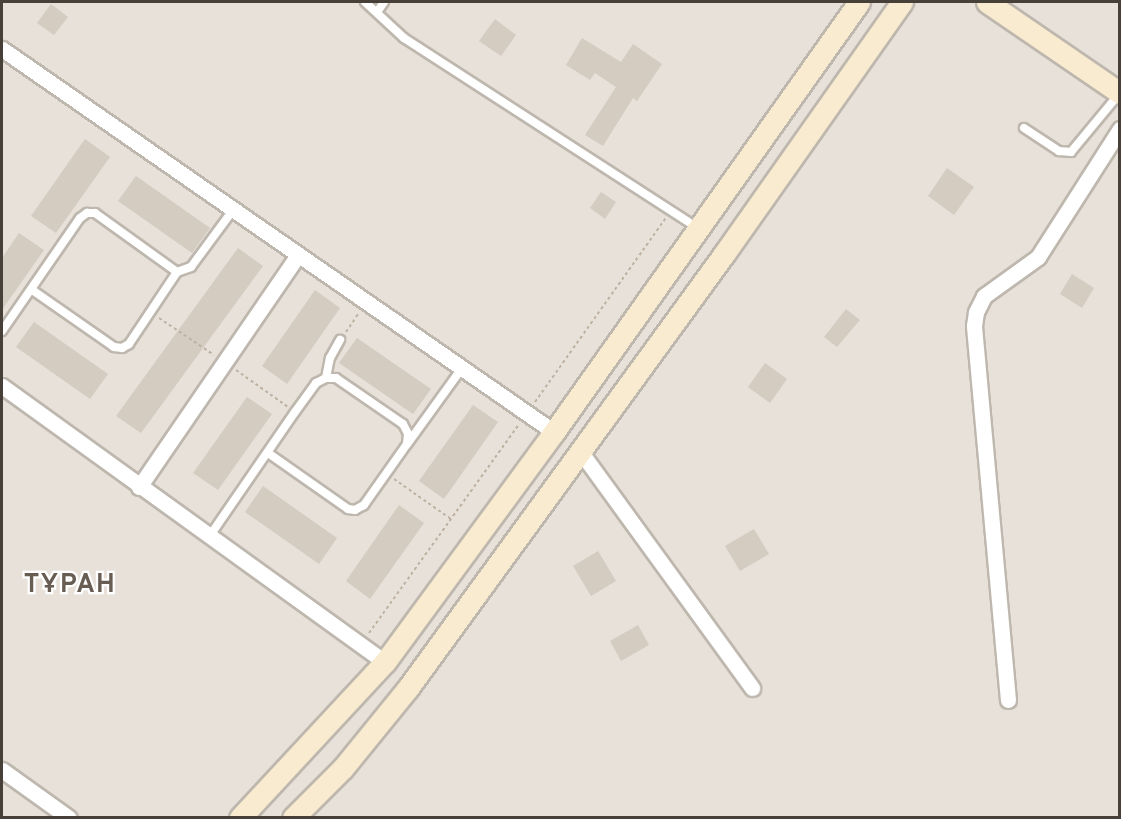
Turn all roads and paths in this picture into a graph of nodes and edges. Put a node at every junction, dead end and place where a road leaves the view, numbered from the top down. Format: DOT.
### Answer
graph roads {
  1 [pos="365,2"];
  2 [pos="384,2"];
  3 [pos="859,2"];
  4 [pos="902,2"];
  5 [pos="987,2"];
  6 [pos="377,12"];
  7 [pos="2,49"];
  8 [pos="1119,93"];
  9 [pos="1024,128"];
  10 [pos="1119,129"];
  11 [pos="233,210"];
  12 [pos="671,210"];
  13 [pos="698,228"];
  14 [pos="298,255"];
  15 [pos="177,273"];
  16 [pos="31,290"];
  17 [pos="367,303"];
  18 [pos="2,331"];
  19 [pos="340,340"];
  20 [pos="462,368"];
  21 [pos="326,378"];
  22 [pos="2,386"];
  23 [pos="527,413"];
  24 [pos="554,432"];
  25 [pos="407,444"];
  26 [pos="580,451"];
  27 [pos="268,453"];
  28 [pos="386,474"];
  29 [pos="139,487"];
  30 [pos="451,519"];
  31 [pos="209,537"];
  32 [pos="360,645"];
  33 [pos="385,662"];
  34 [pos="752,688"];
  35 [pos="1008,700"];
  36 [pos="343,768"];
  37 [pos="2,770"];
  38 [pos="69,818"];
  39 [pos="240,818"];
  40 [pos="293,818"];
  41 [pos="311,818"];
  1 -- 6 [label="lane"];
  2 -- 6 [label="lane"];
  3 -- 13 [label="street"];
  4 -- 26 [label="street"];
  5 -- 8 [label="street"];
  6 -- 12 [label="lane"];
  7 -- 11 [label="street"];
  8 -- 9 [label="lane"];
  10 -- 35 [label="street"];
  11 -- 14 [label="street"];
  11 -- 15 [label="lane"];
  12 -- 13 [label="lane"];
  12 -- 23 [label="path"];
  13 -- 24 [label="street"];
  14 -- 17 [label="street"];
  14 -- 29 [label="street"];
  15 -- 16 [label="lane"];
  15 -- 16 [label="lane"];
  16 -- 18 [label="lane"];
  17 -- 19 [label="path"];
  17 -- 20 [label="street"];
  19 -- 21 [label="lane"];
  20 -- 23 [label="street"];
  20 -- 25 [label="lane"];
  21 -- 25 [label="lane"];
  21 -- 27 [label="lane"];
  22 -- 29 [label="street"];
  23 -- 24 [label="street"];
  23 -- 30 [label="path"];
  24 -- 33 [label="street"];
  25 -- 28 [label="lane"];
  26 -- 34 [label="street"];
  26 -- 36 [label="street"];
  27 -- 28 [label="lane"];
  27 -- 31 [label="lane"];
  28 -- 30 [label="path"];
  29 -- 31 [label="street"];
  30 -- 32 [label="path"];
  31 -- 32 [label="street"];
  32 -- 33 [label="street"];
  33 -- 39 [label="street"];
  36 -- 40 [label="street"];
  36 -- 41 [label="street"];
  37 -- 38 [label="street"];
}
